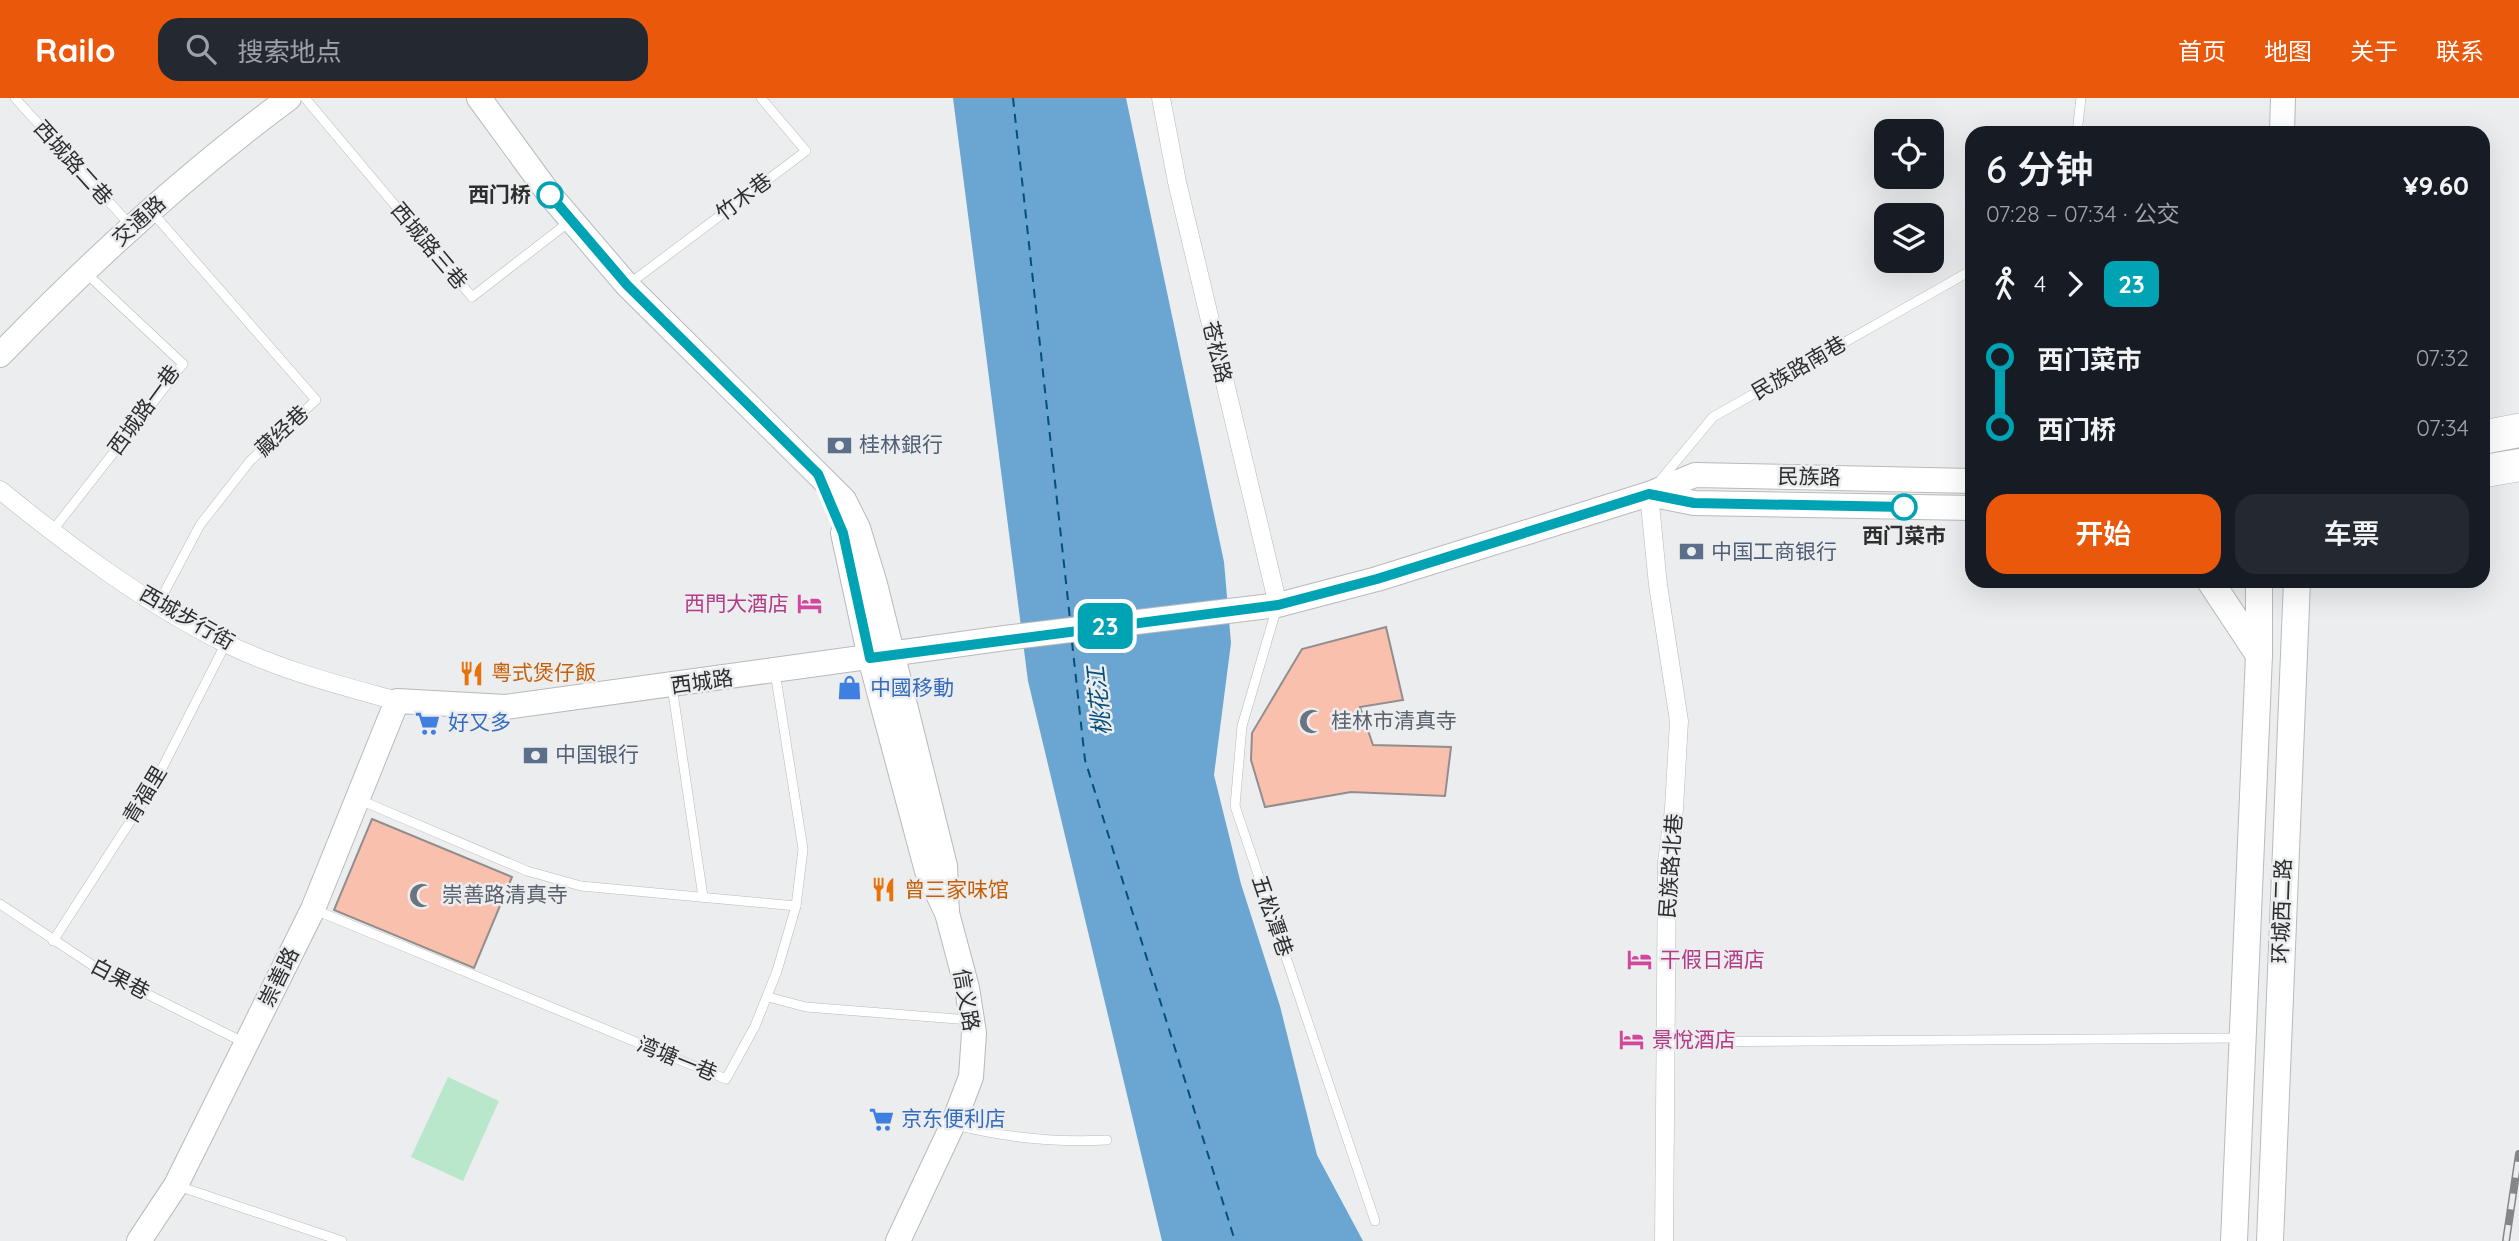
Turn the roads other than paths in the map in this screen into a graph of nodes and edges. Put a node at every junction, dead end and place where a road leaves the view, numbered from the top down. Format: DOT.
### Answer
graph roads {
  1 [pos="15,98"];
  2 [pos="289,98"];
  3 [pos="305,98"];
  4 [pos="479,98"];
  5 [pos="761,98"];
  6 [pos="1161,98"];
  7 [pos="2081,98"];
  8 [pos="2283,98"];
  9 [pos="2078,126"];
  10 [pos="2282,126"];
  11 [pos="151,210"];
  12 [pos="571,220"];
  13 [pos="132,227"];
  14 [pos="84,271"];
  15 [pos="1965,274"];
  16 [pos="627,285"];
  17 [pos="0,355"];
  18 [pos="2519,418"];
  19 [pos="2490,424"];
  20 [pos="2519,435"];
  21 [pos="2490,440"];
  22 [pos="2519,462"];
  23 [pos="2490,467"];
  24 [pos="2519,477"];
  25 [pos="1965,481"];
  26 [pos="2490,481"];
  27 [pos="0,490"];
  28 [pos="1649,494"];
  29 [pos="1965,508"];
  30 [pos="53,530"];
  31 [pos="2215,588"];
  32 [pos="2259,588"];
  33 [pos="2297,588"];
  34 [pos="158,604"];
  35 [pos="1278,605"];
  36 [pos="226,643"];
  37 [pos="2259,655"];
  38 [pos="881,656"];
  39 [pos="775,672"];
  40 [pos="672,686"];
  41 [pos="397,701"];
  42 [pos="358,799"];
  43 [pos="704,897"];
  44 [pos="0,904"];
  45 [pos="796,906"];
  46 [pos="313,909"];
  47 [pos="53,941"];
  48 [pos="768,997"];
  49 [pos="972,1020"];
  50 [pos="2241,1038"];
  51 [pos="1666,1042"];
  52 [pos="246,1043"];
  53 [pos="953,1124"];
  54 [pos="1107,1140"];
  55 [pos="176,1185"];
  56 [pos="1376,1221"];
  57 [pos="139,1241"];
  58 [pos="342,1241"];
  59 [pos="898,1241"];
  60 [pos="1664,1241"];
  61 [pos="2234,1241"];
  62 [pos="2270,1241"];
  1 -- 13 [label="lane, 西城路二巷"];
  2 -- 11 [label="main road, 交通路"];
  3 -- 12 [label="lane, 西城路三巷"];
  4 -- 12 [label="main road"];
  5 -- 16 [label="lane, 竹木巷"];
  6 -- 35 [label="street, 苍松路"];
  7 -- 9 [label="lane"];
  8 -- 10 [label="main road"];
  11 -- 13 [label="main road, 交通路"];
  11 -- 34 [label="lane, 藏经巷"];
  12 -- 16 [label="main road"];
  13 -- 14 [label="main road, 交通路"];
  14 -- 17 [label="main road, 交通路"];
  14 -- 30 [label="lane, 西城路一巷"];
  15 -- 28 [label="lane, 民族路南巷"];
  16 -- 38 [label="main road, 信义路"];
  18 -- 19 [label="lane"];
  20 -- 21 [label="main road"];
  22 -- 23 [label="main road"];
  24 -- 26 [label="lane"];
  25 -- 28 [label="main road, 民族路"];
  27 -- 30 [label="street, 西城步行街"];
  28 -- 29 [label="main road, 民族路"];
  28 -- 35 [label="main road, 民族路"];
  28 -- 51 [label="street, 民族路北巷"];
  30 -- 34 [label="street, 西城步行街"];
  31 -- 37 [label="main road"];
  32 -- 37 [label="main road, 环城西二路"];
  33 -- 62 [label="main road, 环城西二路"];
  34 -- 36 [label="street, 西城步行街"];
  35 -- 38 [label="main road, 西城路"];
  35 -- 56 [label="lane, 五松潭巷"];
  36 -- 41 [label="street, 西城步行街"];
  36 -- 47 [label="lane, 青福里"];
  37 -- 50 [label="main road, 环城西二路"];
  38 -- 39 [label="main road, 西城路"];
  38 -- 49 [label="main road, 信义路"];
  39 -- 40 [label="main road, 西城路"];
  39 -- 45 [label="lane, 湾塘一巷"];
  40 -- 41 [label="main road, 西城路"];
  40 -- 43 [label="lane"];
  41 -- 42 [label="main road, 崇善路"];
  42 -- 43 [label="lane"];
  42 -- 46 [label="main road, 崇善路"];
  43 -- 45 [label="lane"];
  44 -- 47 [label="lane, 白果巷"];
  45 -- 48 [label="lane, 湾塘一巷"];
  46 -- 48 [label="lane, 湾塘一巷"];
  46 -- 52 [label="main road, 崇善路"];
  47 -- 52 [label="lane, 白果巷"];
  48 -- 49 [label="lane"];
  49 -- 53 [label="main road, 信义路"];
  50 -- 51 [label="lane"];
  50 -- 61 [label="main road, 环城西二路"];
  51 -- 60 [label="street, 民族路北巷"];
  52 -- 55 [label="main road, 崇善路"];
  53 -- 54 [label="lane"];
  53 -- 59 [label="main road, 信义路"];
  55 -- 57 [label="main road, 崇善路"];
  55 -- 58 [label="lane"];
}
